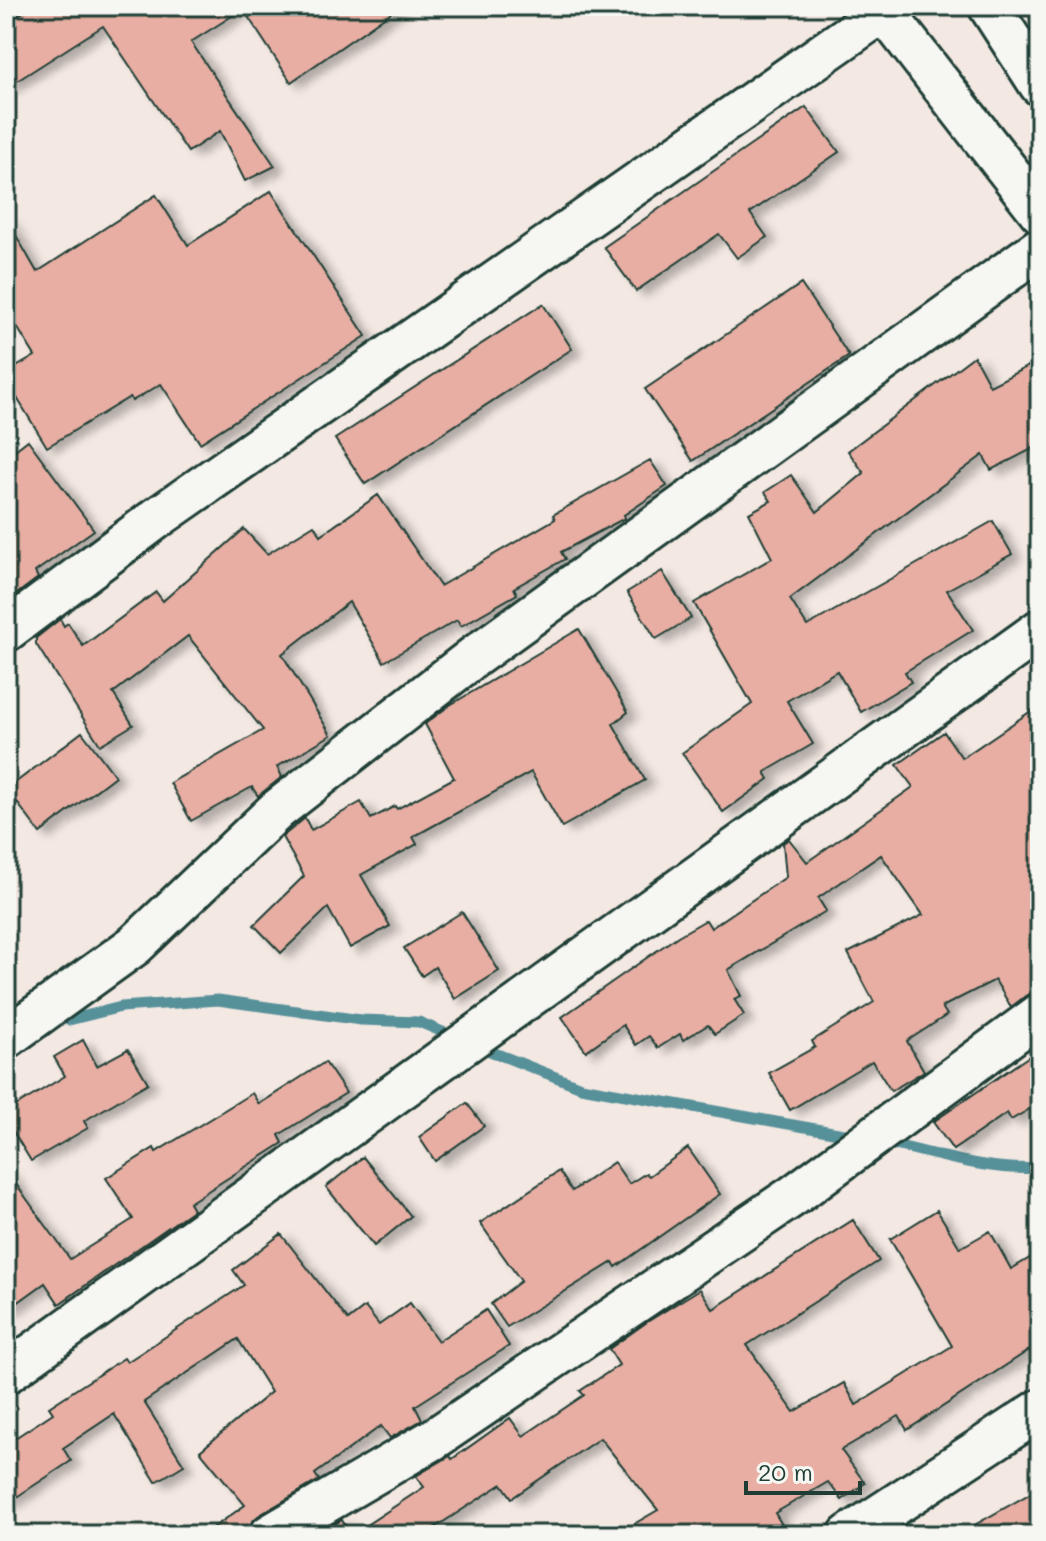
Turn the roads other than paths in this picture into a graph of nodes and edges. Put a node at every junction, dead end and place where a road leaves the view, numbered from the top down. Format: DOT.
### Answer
graph roads {
  1 [pos="989,6"];
  2 [pos="885,8"];
  3 [pos="1040,85"];
  4 [pos="1040,212"];
  5 [pos="1040,248"];
  6 [pos="1040,630"];
  7 [pos="6,631"];
  8 [pos="1040,1014"];
  9 [pos="14,1033"];
  10 [pos="6,1373"];
  11 [pos="1040,1410"];
  12 [pos="270,1535"];
  13 [pos="849,1535"];
  1 -- 3 [label="street"];
  2 -- 4 [label="street"];
  2 -- 7 [label="street"];
  5 -- 9 [label="street"];
  6 -- 10 [label="street"];
  8 -- 12 [label="street"];
  11 -- 13 [label="street"];
}
